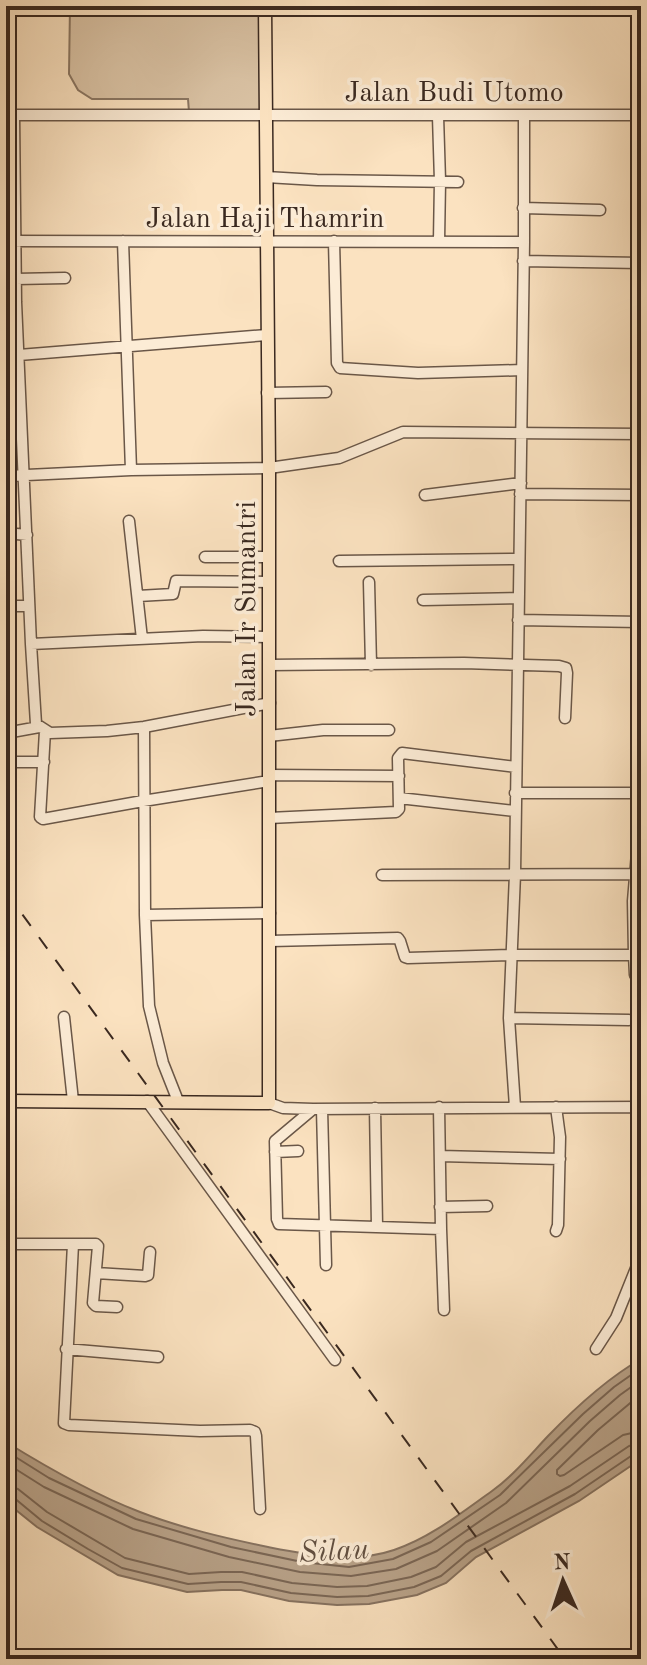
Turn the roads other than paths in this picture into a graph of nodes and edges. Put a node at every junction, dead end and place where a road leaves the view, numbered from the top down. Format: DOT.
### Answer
graph roads {
  1 [pos="265,6"];
  2 [pos="10,115"];
  3 [pos="267,115"];
  4 [pos="641,115"];
  5 [pos="438,116"];
  6 [pos="524,116"];
  7 [pos="266,177"];
  8 [pos="440,181"];
  9 [pos="458,182"];
  10 [pos="523,208"];
  11 [pos="600,210"];
  12 [pos="10,241"];
  13 [pos="123,241"];
  14 [pos="267,241"];
  15 [pos="334,241"];
  16 [pos="439,241"];
  17 [pos="524,242"];
  18 [pos="523,261"];
  19 [pos="641,263"];
  20 [pos="65,278"];
  21 [pos="16,279"];
  22 [pos="11,303"];
  23 [pos="267,335"];
  24 [pos="125,348"];
  25 [pos="19,355"];
  26 [pos="522,370"];
  27 [pos="326,392"];
  28 [pos="267,393"];
  29 [pos="522,434"];
  30 [pos="641,434"];
  31 [pos="269,468"];
  32 [pos="131,470"];
  33 [pos="25,475"];
  34 [pos="6,476"];
  35 [pos="520,488"];
  36 [pos="425,495"];
  37 [pos="641,495"];
  38 [pos="129,521"];
  39 [pos="6,533"];
  40 [pos="27,535"];
  41 [pos="205,557"];
  42 [pos="269,557"];
  43 [pos="519,559"];
  44 [pos="339,561"];
  45 [pos="269,582"];
  46 [pos="369,582"];
  47 [pos="138,596"];
  48 [pos="518,598"];
  49 [pos="423,600"];
  50 [pos="6,606"];
  51 [pos="29,606"];
  52 [pos="518,620"];
  53 [pos="641,622"];
  54 [pos="269,637"];
  55 [pos="142,639"];
  56 [pos="31,644"];
  57 [pos="517,664"];
  58 [pos="269,665"];
  59 [pos="371,665"];
  60 [pos="641,680"];
  61 [pos="270,703"];
  62 [pos="565,718"];
  63 [pos="144,727"];
  64 [pos="42,729"];
  65 [pos="389,730"];
  66 [pos="6,733"];
  67 [pos="269,736"];
  68 [pos="640,747"];
  69 [pos="6,762"];
  70 [pos="44,762"];
  71 [pos="516,767"];
  72 [pos="399,776"];
  73 [pos="269,778"];
  74 [pos="515,793"];
  75 [pos="637,793"];
  76 [pos="399,798"];
  77 [pos="143,801"];
  78 [pos="515,811"];
  79 [pos="269,818"];
  80 [pos="639,853"];
  81 [pos="515,874"];
  82 [pos="634,874"];
  83 [pos="382,875"];
  84 [pos="270,913"];
  85 [pos="145,915"];
  86 [pos="270,941"];
  87 [pos="511,955"];
  88 [pos="634,955"];
  89 [pos="641,979"];
  90 [pos="64,1017"];
  91 [pos="509,1018"];
  92 [pos="629,1020"];
  93 [pos="6,1101"];
  94 [pos="73,1101"];
  95 [pos="147,1101"];
  96 [pos="178,1101"];
  97 [pos="269,1103"];
  98 [pos="439,1107"];
  99 [pos="515,1107"];
  100 [pos="556,1107"];
  101 [pos="640,1107"];
  102 [pos="375,1108"];
  103 [pos="318,1109"];
  104 [pos="641,1125"];
  105 [pos="298,1151"];
  106 [pos="275,1152"];
  107 [pos="440,1156"];
  108 [pos="560,1159"];
  109 [pos="487,1206"];
  110 [pos="440,1207"];
  111 [pos="324,1226"];
  112 [pos="377,1226"];
  113 [pos="441,1229"];
  114 [pos="556,1231"];
  115 [pos="6,1244"];
  116 [pos="73,1244"];
  117 [pos="150,1252"];
  118 [pos="641,1256"];
  119 [pos="326,1265"];
  120 [pos="96,1273"];
  121 [pos="117,1307"];
  122 [pos="444,1310"];
  123 [pos="66,1349"];
  124 [pos="596,1349"];
  125 [pos="158,1357"];
  126 [pos="335,1360"];
  127 [pos="260,1509"];
  1 -- 3 [label="main road, Jalan Ir Sumantri"];
  2 -- 3 [label="street, Jalan Budi Utomo"];
  2 -- 12 [label="street"];
  3 -- 5 [label="street, Jalan Budi Utomo"];
  3 -- 7 [label="main road, Jalan Ir Sumantri"];
  4 -- 6 [label="street, Jalan Budi Utomo"];
  5 -- 6 [label="street, Jalan Budi Utomo"];
  5 -- 8 [label="street"];
  6 -- 10 [label="street"];
  7 -- 8 [label="street"];
  7 -- 14 [label="main road, Jalan Ir Sumantri"];
  8 -- 9 [label="street"];
  8 -- 16 [label="street"];
  10 -- 11 [label="street"];
  10 -- 17 [label="street"];
  12 -- 13 [label="street, Jalan Haji Thamrin"];
  12 -- 21 [label="street"];
  13 -- 14 [label="street, Jalan Haji Thamrin"];
  13 -- 24 [label="street"];
  14 -- 15 [label="street, Jalan Haji Thamrin"];
  14 -- 23 [label="main road, Jalan Ir Sumantri"];
  15 -- 16 [label="street, Jalan Haji Thamrin"];
  15 -- 26 [label="street"];
  16 -- 17 [label="street, Jalan Haji Thamrin"];
  17 -- 18 [label="street"];
  18 -- 19 [label="street"];
  18 -- 26 [label="street"];
  20 -- 21 [label="street"];
  21 -- 22 [label="street"];
  22 -- 25 [label="street"];
  23 -- 24 [label="street"];
  23 -- 28 [label="main road, Jalan Ir Sumantri"];
  24 -- 25 [label="street"];
  24 -- 32 [label="street"];
  25 -- 33 [label="street"];
  26 -- 29 [label="street"];
  27 -- 28 [label="street"];
  28 -- 31 [label="main road, Jalan Ir Sumantri"];
  29 -- 30 [label="street"];
  29 -- 31 [label="street"];
  29 -- 35 [label="street"];
  31 -- 32 [label="street"];
  31 -- 42 [label="main road, Jalan Ir Sumantri"];
  32 -- 33 [label="street"];
  33 -- 34 [label="street"];
  33 -- 40 [label="street"];
  35 -- 36 [label="street"];
  35 -- 37 [label="street"];
  35 -- 43 [label="street"];
  38 -- 47 [label="street"];
  39 -- 40 [label="street"];
  40 -- 51 [label="street"];
  41 -- 42 [label="street"];
  42 -- 45 [label="main road, Jalan Ir Sumantri"];
  43 -- 44 [label="street"];
  43 -- 48 [label="street"];
  45 -- 47 [label="street"];
  45 -- 54 [label="main road, Jalan Ir Sumantri"];
  46 -- 59 [label="street"];
  47 -- 55 [label="street"];
  48 -- 49 [label="street"];
  48 -- 52 [label="street"];
  50 -- 51 [label="street"];
  51 -- 56 [label="street"];
  52 -- 53 [label="street"];
  52 -- 57 [label="street"];
  54 -- 55 [label="street"];
  54 -- 58 [label="main road, Jalan Ir Sumantri"];
  55 -- 56 [label="street"];
  56 -- 64 [label="street"];
  57 -- 59 [label="street"];
  57 -- 62 [label="street"];
  57 -- 71 [label="street"];
  58 -- 59 [label="street"];
  58 -- 61 [label="main road, Jalan Ir Sumantri"];
  60 -- 68 [label="street"];
  61 -- 63 [label="street"];
  61 -- 67 [label="main road, Jalan Ir Sumantri"];
  63 -- 64 [label="street"];
  63 -- 77 [label="street"];
  64 -- 66 [label="street"];
  64 -- 70 [label="street"];
  65 -- 67 [label="street"];
  67 -- 73 [label="main road, Jalan Ir Sumantri"];
  68 -- 75 [label="street"];
  69 -- 70 [label="street"];
  70 -- 77 [label="street"];
  71 -- 72 [label="street"];
  71 -- 74 [label="street"];
  72 -- 73 [label="street"];
  72 -- 76 [label="street"];
  73 -- 77 [label="street"];
  73 -- 79 [label="main road, Jalan Ir Sumantri"];
  74 -- 75 [label="street"];
  74 -- 78 [label="street"];
  75 -- 80 [label="street"];
  76 -- 78 [label="street"];
  76 -- 79 [label="street"];
  77 -- 85 [label="street"];
  78 -- 81 [label="street"];
  79 -- 84 [label="main road, Jalan Ir Sumantri"];
  80 -- 82 [label="street"];
  81 -- 82 [label="street"];
  81 -- 83 [label="street"];
  81 -- 87 [label="street"];
  82 -- 88 [label="street"];
  84 -- 85 [label="street"];
  84 -- 86 [label="main road, Jalan Ir Sumantri"];
  85 -- 96 [label="street"];
  86 -- 87 [label="street"];
  86 -- 97 [label="main road, Jalan Ir Sumantri"];
  87 -- 88 [label="street"];
  87 -- 91 [label="street"];
  88 -- 89 [label="street"];
  90 -- 94 [label="street"];
  91 -- 92 [label="street"];
  91 -- 99 [label="street"];
  93 -- 94 [label="main road"];
  94 -- 95 [label="main road"];
  95 -- 96 [label="main road"];
  95 -- 126 [label="street"];
  96 -- 97 [label="main road"];
  97 -- 103 [label="street"];
  98 -- 99 [label="street"];
  98 -- 102 [label="street"];
  98 -- 107 [label="street"];
  99 -- 100 [label="street"];
  100 -- 101 [label="street"];
  100 -- 108 [label="street"];
  101 -- 104 [label="street"];
  102 -- 103 [label="street"];
  102 -- 112 [label="street"];
  103 -- 106 [label="street"];
  103 -- 111 [label="street"];
  105 -- 106 [label="street"];
  106 -- 111 [label="street"];
  107 -- 108 [label="street"];
  107 -- 110 [label="street"];
  108 -- 114 [label="street"];
  109 -- 110 [label="street"];
  110 -- 113 [label="street"];
  111 -- 112 [label="street"];
  111 -- 119 [label="street"];
  112 -- 113 [label="street"];
  113 -- 122 [label="street"];
  115 -- 116 [label="street"];
  116 -- 120 [label="street"];
  116 -- 123 [label="street"];
  117 -- 120 [label="street"];
  118 -- 124 [label="street"];
  120 -- 121 [label="street"];
  123 -- 125 [label="street"];
  123 -- 127 [label="street"];
}
